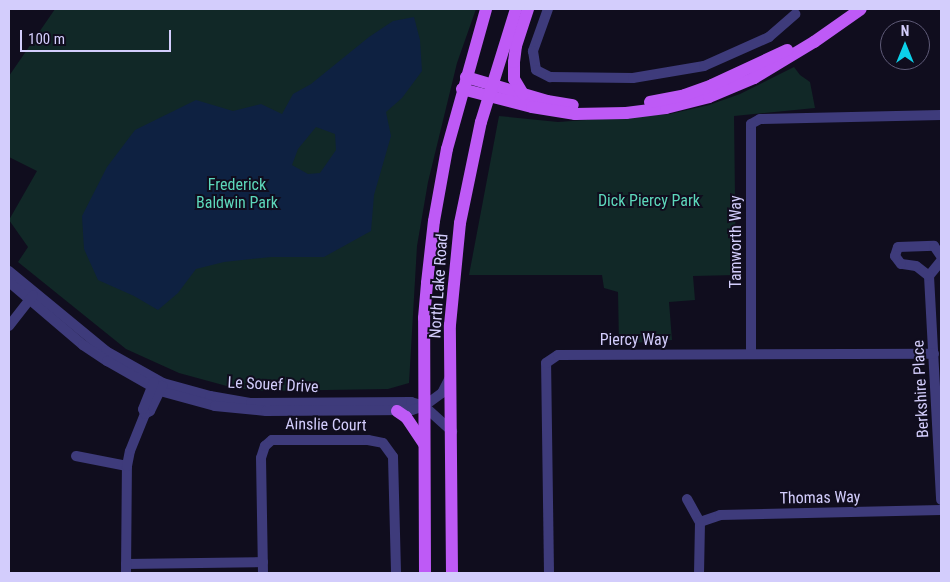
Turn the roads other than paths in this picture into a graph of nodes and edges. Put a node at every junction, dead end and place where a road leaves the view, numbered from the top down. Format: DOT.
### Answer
graph roads {
  1 [pos="486,9"];
  2 [pos="516,9"];
  3 [pos="528,9"];
  4 [pos="548,9"];
  5 [pos="847,9"];
  6 [pos="861,9"];
  7 [pos="796,10"];
  8 [pos="464,83"];
  9 [pos="490,90"];
  10 [pos="523,94"];
  11 [pos="941,115"];
  12 [pos="941,256"];
  13 [pos="941,261"];
  14 [pos="9,272"];
  15 [pos="929,276"];
  16 [pos="9,282"];
  17 [pos="32,296"];
  18 [pos="9,326"];
  19 [pos="751,354"];
  20 [pos="934,354"];
  21 [pos="451,375"];
  22 [pos="157,385"];
  23 [pos="424,406"];
  24 [pos="397,410"];
  25 [pos="452,432"];
  26 [pos="424,444"];
  27 [pos="76,456"];
  28 [pos="127,466"];
  29 [pos="687,499"];
  30 [pos="941,500"];
  31 [pos="941,510"];
  32 [pos="700,522"];
  33 [pos="263,562"];
  34 [pos="126,569"];
  35 [pos="263,573"];
  36 [pos="396,573"];
  37 [pos="425,573"];
  38 [pos="452,573"];
  39 [pos="549,573"];
  40 [pos="699,573"];
  1 -- 8 [label="main road, North Lake Road"];
  2 -- 9 [label="main road, North Lake Road"];
  3 -- 10 [label="main road"];
  4 -- 7 [label="street"];
  5 -- 10 [label="main road"];
  6 -- 9 [label="main road"];
  8 -- 9 [label="main road"];
  8 -- 23 [label="main road, North Lake Road"];
  9 -- 10 [label="main road"];
  9 -- 21 [label="main road, North Lake Road"];
  11 -- 19 [label="street, Tamworth Way"];
  12 -- 15 [label="street"];
  13 -- 15 [label="street"];
  14 -- 17 [label="street, Le Souef Drive"];
  15 -- 20 [label="street, Berkshire Place"];
  16 -- 17 [label="street, Le Souef Drive"];
  17 -- 18 [label="street"];
  17 -- 22 [label="street, Le Souef Drive"];
  19 -- 20 [label="street, Piercy Way"];
  19 -- 39 [label="street, Piercy Way"];
  20 -- 30 [label="street, Berkshire Place"];
  21 -- 23 [label="street, Le Souef Drive"];
  21 -- 25 [label="main road, North Lake Road"];
  22 -- 23 [label="street, Le Souef Drive"];
  22 -- 24 [label="street, Le Souef Drive"];
  22 -- 28 [label="street"];
  23 -- 24 [label="street, Le Souef Drive"];
  23 -- 25 [label="street"];
  23 -- 26 [label="main road, North Lake Road"];
  24 -- 26 [label="main road"];
  25 -- 38 [label="main road, North Lake Road"];
  26 -- 37 [label="main road, North Lake Road"];
  27 -- 28 [label="street"];
  28 -- 34 [label="street"];
  29 -- 32 [label="street"];
  31 -- 32 [label="street, Thomas Way"];
  32 -- 40 [label="street"];
  33 -- 34 [label="street"];
  33 -- 35 [label="street, Ainslie Court"];
  33 -- 36 [label="street, Ainslie Court"];
}
